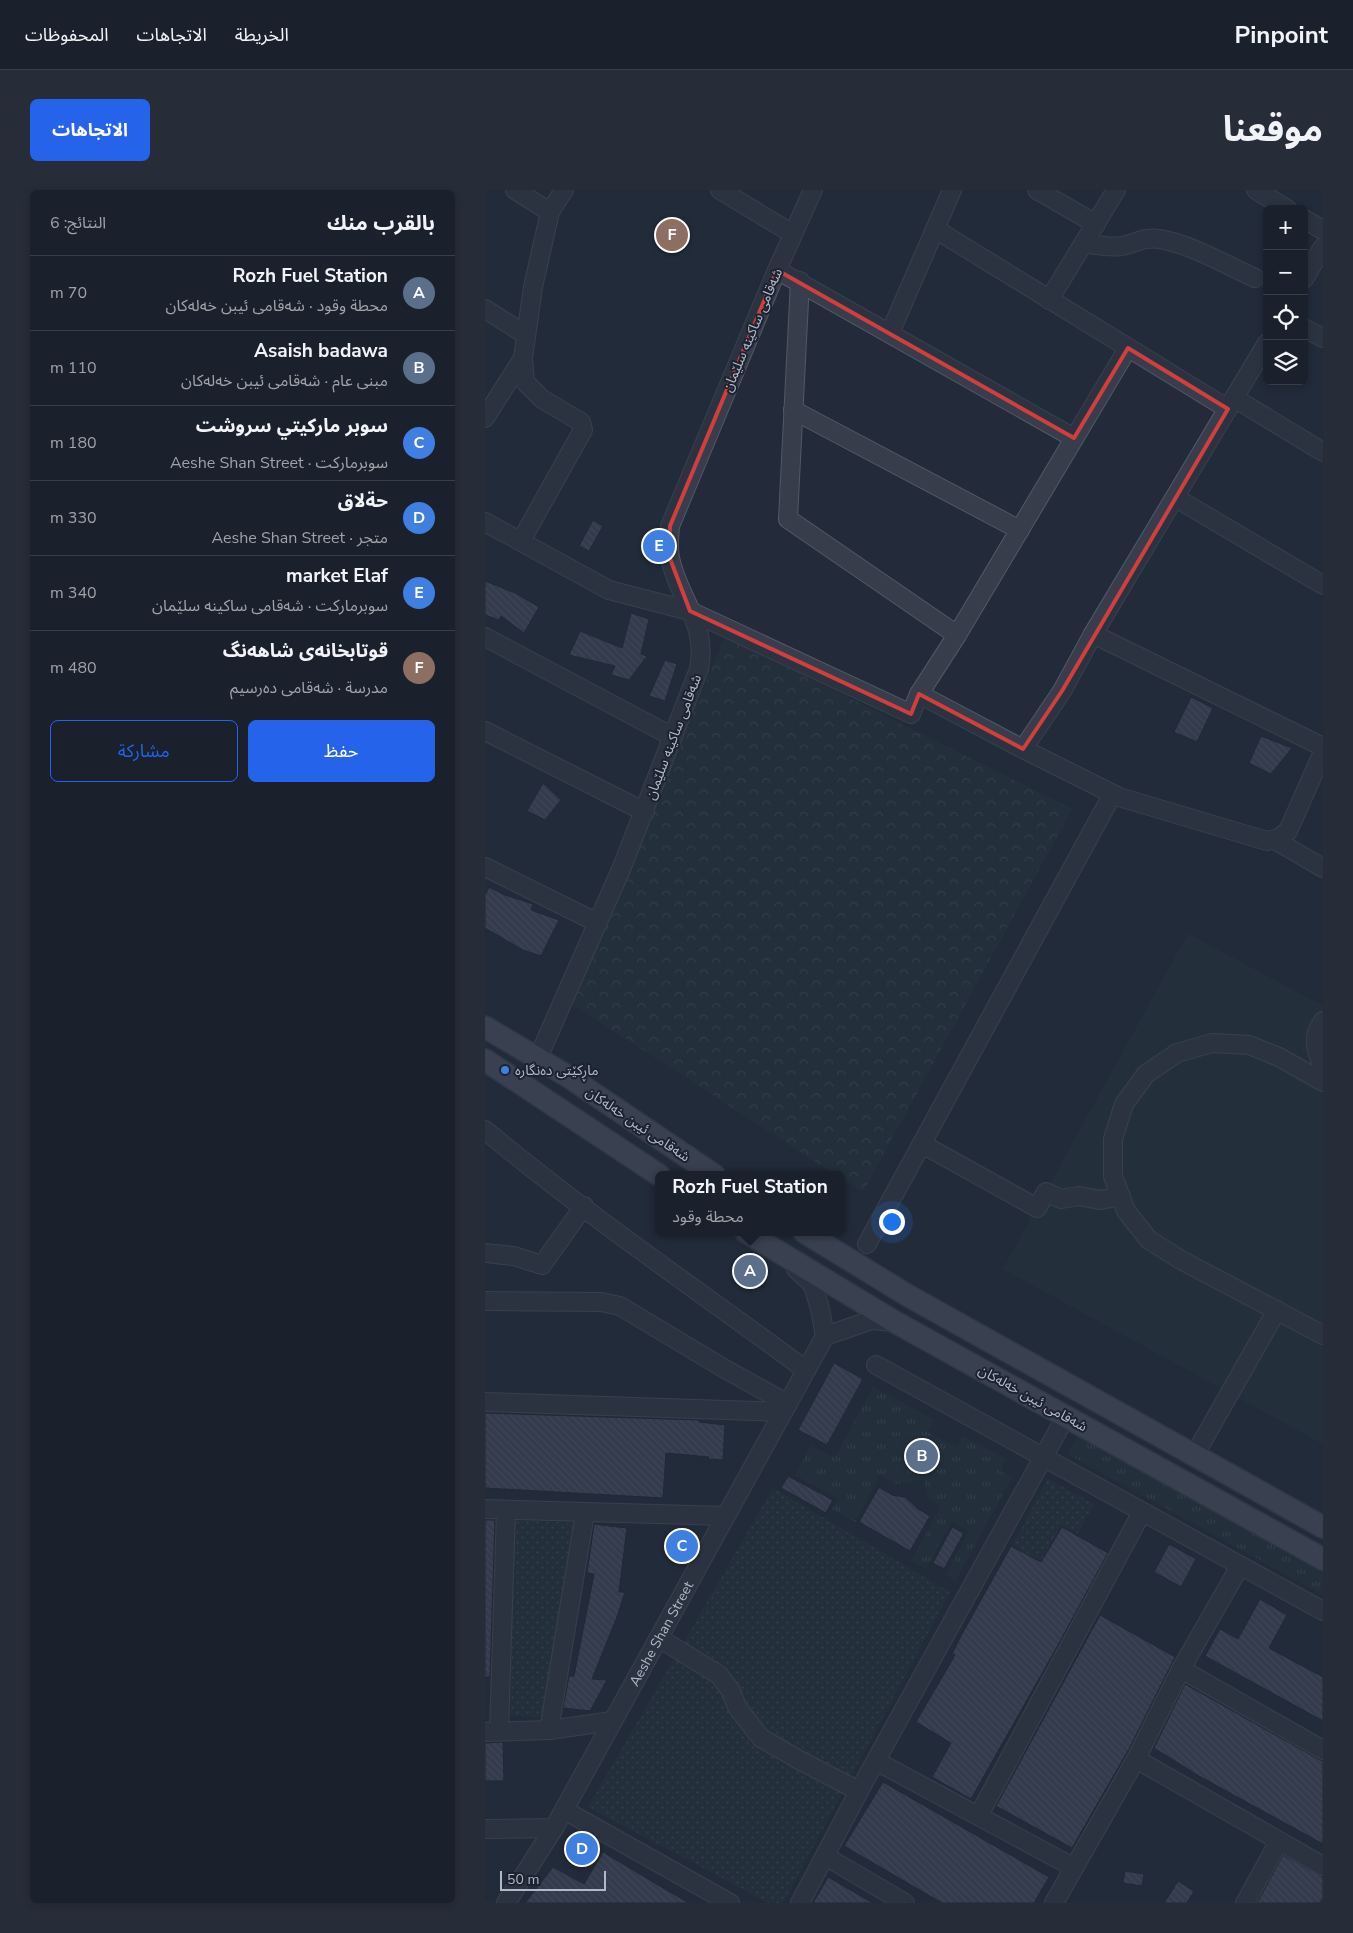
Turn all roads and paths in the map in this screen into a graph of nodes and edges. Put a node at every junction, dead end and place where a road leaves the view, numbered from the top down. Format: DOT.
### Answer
graph roads {
  1 [pos="515,190"];
  2 [pos="564,190"];
  3 [pos="721,190"];
  4 [pos="813,190"];
  5 [pos="952,190"];
  6 [pos="1037,190"];
  7 [pos="1116,190"];
  8 [pos="1256,190"];
  9 [pos="1280,205"];
  10 [pos="550,212"];
  11 [pos="1308,221"];
  12 [pos="1096,224"];
  13 [pos="935,229"];
  14 [pos="1323,230"];
  15 [pos="793,234"];
  16 [pos="1084,243"];
  17 [pos="1323,247"];
  18 [pos="777,270"];
  19 [pos="1308,272"];
  20 [pos="1255,278"];
  21 [pos="800,281"];
  22 [pos="1049,300"];
  23 [pos="485,309"];
  24 [pos="1308,330"];
  25 [pos="890,333"];
  26 [pos="526,335"];
  27 [pos="1323,338"];
  28 [pos="1128,348"];
  29 [pos="1263,350"];
  30 [pos="523,358"];
  31 [pos="1231,404"];
  32 [pos="793,410"];
  33 [pos="485,418"];
  34 [pos="1074,438"];
  35 [pos="1323,452"];
  36 [pos="1176,498"];
  37 [pos="485,522"];
  38 [pos="1020,530"];
  39 [pos="521,541"];
  40 [pos="1323,585"];
  41 [pos="689,610"];
  42 [pos="1093,634"];
  43 [pos="957,635"];
  44 [pos="485,637"];
  45 [pos="919,694"];
  46 [pos="485,732"];
  47 [pos="673,737"];
  48 [pos="1323,746"];
  49 [pos="1023,749"];
  50 [pos="1323,752"];
  51 [pos="1112,795"];
  52 [pos="645,812"];
  53 [pos="1275,840"];
  54 [pos="485,867"];
  55 [pos="1323,868"];
  56 [pos="598,923"];
  57 [pos="1323,1021"];
  58 [pos="485,1027"];
  59 [pos="538,1058"];
  60 [pos="485,1061"];
  61 [pos="1323,1067"];
  62 [pos="1323,1082"];
  63 [pos="485,1130"];
  64 [pos="922,1144"];
  65 [pos="708,1171"];
  66 [pos="655,1172"];
  67 [pos="1121,1196"];
  68 [pos="584,1206"];
  69 [pos="752,1236"];
  70 [pos="810,1236"];
  71 [pos="867,1244"];
  72 [pos="485,1253"];
  73 [pos="784,1257"];
  74 [pos="485,1302"];
  75 [pos="1277,1310"];
  76 [pos="953,1321"];
  77 [pos="895,1322"];
  78 [pos="1323,1335"];
  79 [pos="825,1336"];
  80 [pos="939,1345"];
  81 [pos="876,1364"];
  82 [pos="806,1370"];
  83 [pos="485,1402"];
  84 [pos="785,1408"];
  85 [pos="1066,1416"];
  86 [pos="1194,1456"];
  87 [pos="1043,1457"];
  88 [pos="485,1510"];
  89 [pos="507,1510"];
  90 [pos="585,1512"];
  91 [pos="1142,1512"];
  92 [pos="726,1516"];
  93 [pos="1323,1527"];
  94 [pos="1323,1559"];
  95 [pos="1240,1566"];
  96 [pos="1323,1611"];
  97 [pos="659,1638"];
  98 [pos="1181,1669"];
  99 [pos="613,1721"];
  100 [pos="549,1730"];
  101 [pos="492,1731"];
  102 [pos="1323,1750"];
  103 [pos="1136,1759"];
  104 [pos="876,1761"];
  105 [pos="859,1791"];
  106 [pos="564,1810"];
  107 [pos="979,1815"];
  108 [pos="554,1828"];
  109 [pos="485,1829"];
  110 [pos="1279,1841"];
  111 [pos="825,1856"];
  112 [pos="1323,1866"];
  113 [pos="1073,1868"];
  114 [pos="506,1903"];
  115 [pos="730,1903"];
  116 [pos="800,1903"];
  117 [pos="905,1903"];
  118 [pos="1054,1903"];
  119 [pos="1245,1903"];
  1 -- 10 [label="street"];
  2 -- 10 [label="street"];
  3 -- 15 [label="street"];
  4 -- 15 [label="street, شەقامی ساکینە سلێمان"];
  5 -- 13 [label="street"];
  6 -- 12 [label="street"];
  7 -- 12 [label="street"];
  8 -- 9 [label="street"];
  10 -- 26 [label="street"];
  11 -- 14 [label="street"];
  12 -- 16 [label="street"];
  13 -- 22 [label="street"];
  13 -- 25 [label="street"];
  15 -- 18 [label="street, شەقامی ساکینە سلێمان"];
  16 -- 20 [label="street"];
  16 -- 22 [label="street"];
  17 -- 19 [label="street"];
  18 -- 21 [label="street"];
  18 -- 41 [label="street, شەقامی ساکینە سلێمان"];
  21 -- 25 [label="street"];
  21 -- 32 [label="street"];
  22 -- 28 [label="street"];
  23 -- 26 [label="street"];
  24 -- 27 [label="street"];
  25 -- 34 [label="street"];
  26 -- 30 [label="street"];
  28 -- 31 [label="street"];
  28 -- 34 [label="street"];
  29 -- 31 [label="street"];
  30 -- 33 [label="street"];
  30 -- 39 [label="street"];
  31 -- 35 [label="street"];
  31 -- 36 [label="street"];
  32 -- 38 [label="street"];
  32 -- 43 [label="street"];
  34 -- 38 [label="street"];
  36 -- 40 [label="street"];
  36 -- 42 [label="street"];
  37 -- 39 [label="street"];
  38 -- 43 [label="street"];
  39 -- 41 [label="street"];
  41 -- 45 [label="street"];
  41 -- 47 [label="street, شەقامی ساکینە سلێمان"];
  42 -- 48 [label="street"];
  42 -- 49 [label="street"];
  43 -- 45 [label="street"];
  44 -- 47 [label="street"];
  45 -- 49 [label="street"];
  46 -- 52 [label="street"];
  47 -- 52 [label="street, شەقامی ساکینە سلێمان"];
  49 -- 51 [label="street"];
  50 -- 53 [label="street"];
  51 -- 53 [label="street"];
  51 -- 64 [label="street"];
  52 -- 56 [label="street, شەقامی ساکینە سلێمان"];
  53 -- 55 [label="street"];
  54 -- 56 [label="street"];
  56 -- 59 [label="street, شەقامی ساکینە سلێمان"];
  57 -- 61 [label="street"];
  58 -- 59 [label="main road, شەقامی ئیبن خەلەکان"];
  59 -- 65 [label="main road, شەقامی ئیبن خەلەکان"];
  60 -- 66 [label="main road"];
  62 -- 67 [label="street"];
  63 -- 68 [label="street"];
  64 -- 67 [label="street"];
  64 -- 71 [label="street"];
  67 -- 75 [label="street"];
  68 -- 72 [label="street"];
  68 -- 82 [label="street"];
  69 -- 73 [label="main road, شەقامی ئیبن خەلەکان"];
  70 -- 76 [label="main road, شەقامی ئیبن خەلەکان"];
  73 -- 77 [label="main road, شەقامی ئیبن خەلەکان"];
  73 -- 79 [label="street"];
  74 -- 84 [label="street"];
  75 -- 78 [label="street"];
  75 -- 86 [label="street"];
  76 -- 80 [label="main road"];
  76 -- 86 [label="main road, شەقامی ئیبن خەلەکان"];
  77 -- 79 [label="street"];
  77 -- 80 [label="main road, شەقامی ئیبن خەلەکان"];
  79 -- 82 [label="street, Aeshe Shan Street"];
  80 -- 85 [label="main road, شەقامی ئیبن خەلەکان"];
  81 -- 87 [label="street"];
  82 -- 84 [label="street, Aeshe Shan Street"];
  83 -- 84 [label="street"];
  84 -- 92 [label="street, Aeshe Shan Street"];
  85 -- 87 [label="street"];
  85 -- 94 [label="main road, شەقامی ئیبن خەلەکان"];
  86 -- 93 [label="main road, شەقامی ئیبن خەلەکان"];
  87 -- 91 [label="street"];
  87 -- 104 [label="street"];
  88 -- 89 [label="street"];
  89 -- 90 [label="street"];
  89 -- 101 [label="street"];
  90 -- 92 [label="street"];
  90 -- 100 [label="street"];
  91 -- 95 [label="street"];
  91 -- 107 [label="street"];
  92 -- 97 [label="street, Aeshe Shan Street"];
  95 -- 96 [label="street"];
  95 -- 98 [label="street"];
  97 -- 99 [label="street, Aeshe Shan Street"];
  97 -- 105 [label="street"];
  98 -- 102 [label="street"];
  98 -- 103 [label="street"];
  99 -- 100 [label="street"];
  99 -- 106 [label="street, Aeshe Shan Street"];
  100 -- 101 [label="street"];
  103 -- 110 [label="street"];
  103 -- 113 [label="street"];
  104 -- 105 [label="street"];
  104 -- 107 [label="street"];
  105 -- 111 [label="street"];
  106 -- 108 [label="street, Aeshe Shan Street"];
  106 -- 115 [label="street"];
  107 -- 113 [label="street"];
  108 -- 109 [label="street"];
  108 -- 114 [label="street, Aeshe Shan Street"];
  110 -- 112 [label="street"];
  110 -- 119 [label="street"];
  111 -- 116 [label="street"];
  111 -- 117 [label="street"];
  113 -- 118 [label="street"];
}
